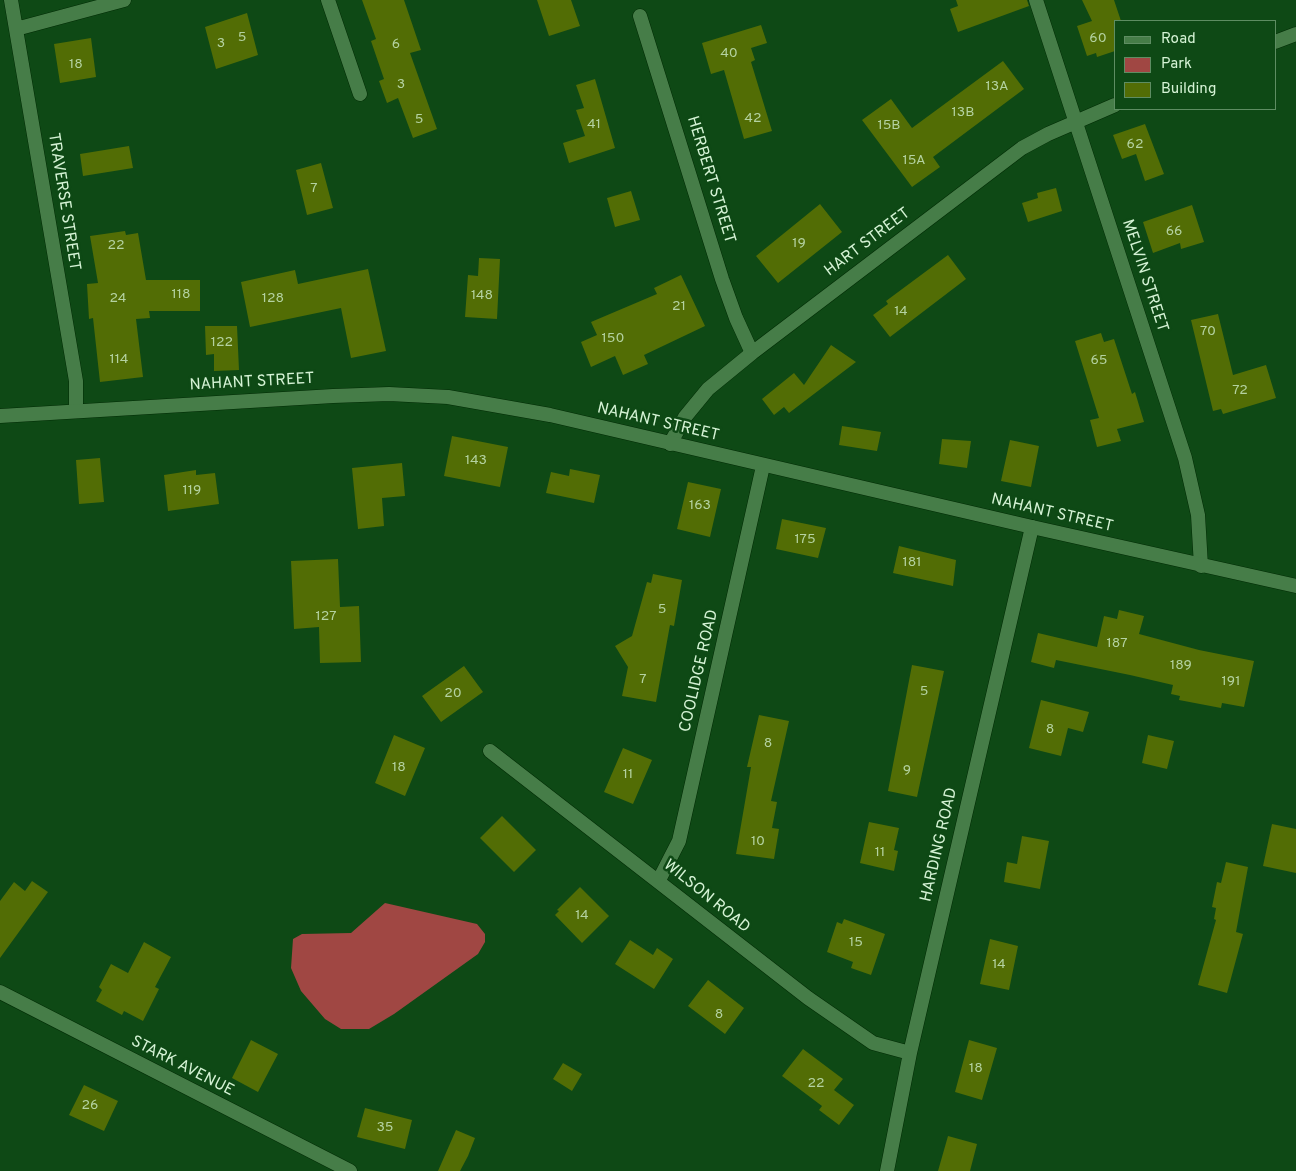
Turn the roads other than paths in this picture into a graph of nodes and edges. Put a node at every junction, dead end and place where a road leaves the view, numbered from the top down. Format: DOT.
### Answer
graph roads {
  1 [pos="11,0"];
  2 [pos="124,0"];
  3 [pos="328,0"];
  4 [pos="1036,0"];
  5 [pos="640,16"];
  6 [pos="16,28"];
  7 [pos="1296,34"];
  8 [pos="1276,42"];
  9 [pos="360,94"];
  10 [pos="1114,105"];
  11 [pos="1076,121"];
  12 [pos="752,353"];
  13 [pos="76,411"];
  14 [pos="0,416"];
  15 [pos="670,444"];
  16 [pos="763,466"];
  17 [pos="1032,527"];
  18 [pos="1201,566"];
  19 [pos="1296,586"];
  20 [pos="490,751"];
  21 [pos="659,880"];
  22 [pos="0,992"];
  23 [pos="910,1053"];
  24 [pos="350,1171"];
  25 [pos="887,1171"];
  1 -- 6 [label="street, TRAVERSE STREET"];
  2 -- 6 [label="street"];
  3 -- 9 [label="street"];
  4 -- 11 [label="street, MELVIN STREET"];
  5 -- 12 [label="street, HERBERT STREET"];
  6 -- 13 [label="street, TRAVERSE STREET"];
  7 -- 8 [label="street"];
  10 -- 11 [label="street, HART STREET"];
  11 -- 12 [label="street, HART STREET"];
  11 -- 18 [label="street, MELVIN STREET"];
  12 -- 15 [label="street, HART STREET"];
  13 -- 14 [label="street, NAHANT STREET"];
  13 -- 15 [label="street, NAHANT STREET"];
  15 -- 16 [label="street, NAHANT STREET"];
  16 -- 17 [label="street, NAHANT STREET"];
  16 -- 21 [label="street, COOLIDGE ROAD"];
  17 -- 18 [label="street, NAHANT STREET"];
  17 -- 23 [label="street, HARDING ROAD"];
  18 -- 19 [label="street, NAHANT STREET"];
  20 -- 21 [label="street, WILSON ROAD"];
  21 -- 23 [label="street, WILSON ROAD"];
  22 -- 24 [label="street, STARK AVENUE"];
  23 -- 25 [label="street, HARDING ROAD"];
}
